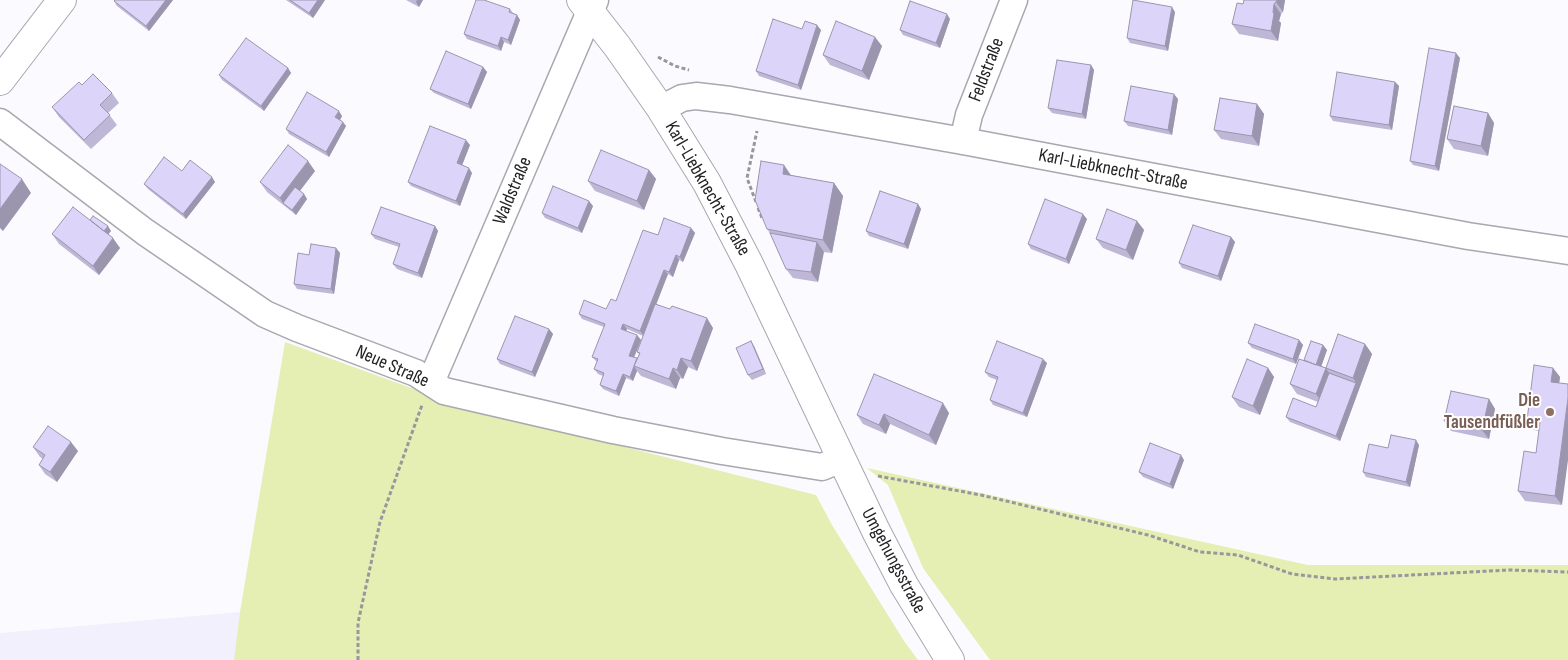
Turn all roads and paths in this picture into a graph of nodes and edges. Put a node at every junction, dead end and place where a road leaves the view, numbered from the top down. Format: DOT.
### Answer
graph roads {
  1 [pos="62,0"];
  2 [pos="1014,0"];
  3 [pos="589,4"];
  4 [pos="0,81"];
  5 [pos="762,106"];
  6 [pos="661,109"];
  7 [pos="0,122"];
  8 [pos="963,141"];
  9 [pos="766,218"];
  10 [pos="1568,251"];
  11 [pos="431,382"];
  12 [pos="846,470"];
  13 [pos="1568,572"];
  14 [pos="358,660"];
  15 [pos="950,660"];
  1 -- 4 [label="main road"];
  2 -- 8 [label="street, Feldstraße"];
  3 -- 6 [label="main road, Karl-Liebknecht-Straße"];
  3 -- 11 [label="street, Waldstraße"];
  5 -- 6 [label="street, Karl-Liebknecht-Straße"];
  5 -- 8 [label="street, Karl-Liebknecht-Straße"];
  5 -- 9 [label="path"];
  6 -- 12 [label="main road, Karl-Liebknecht-Straße"];
  7 -- 11 [label="street, Neue Straße"];
  8 -- 10 [label="street, Karl-Liebknecht-Straße"];
  11 -- 12 [label="street, Neue Straße"];
  11 -- 14 [label="path"];
  12 -- 13 [label="path"];
  12 -- 15 [label="main road, Umgehungsstraße"];
}
